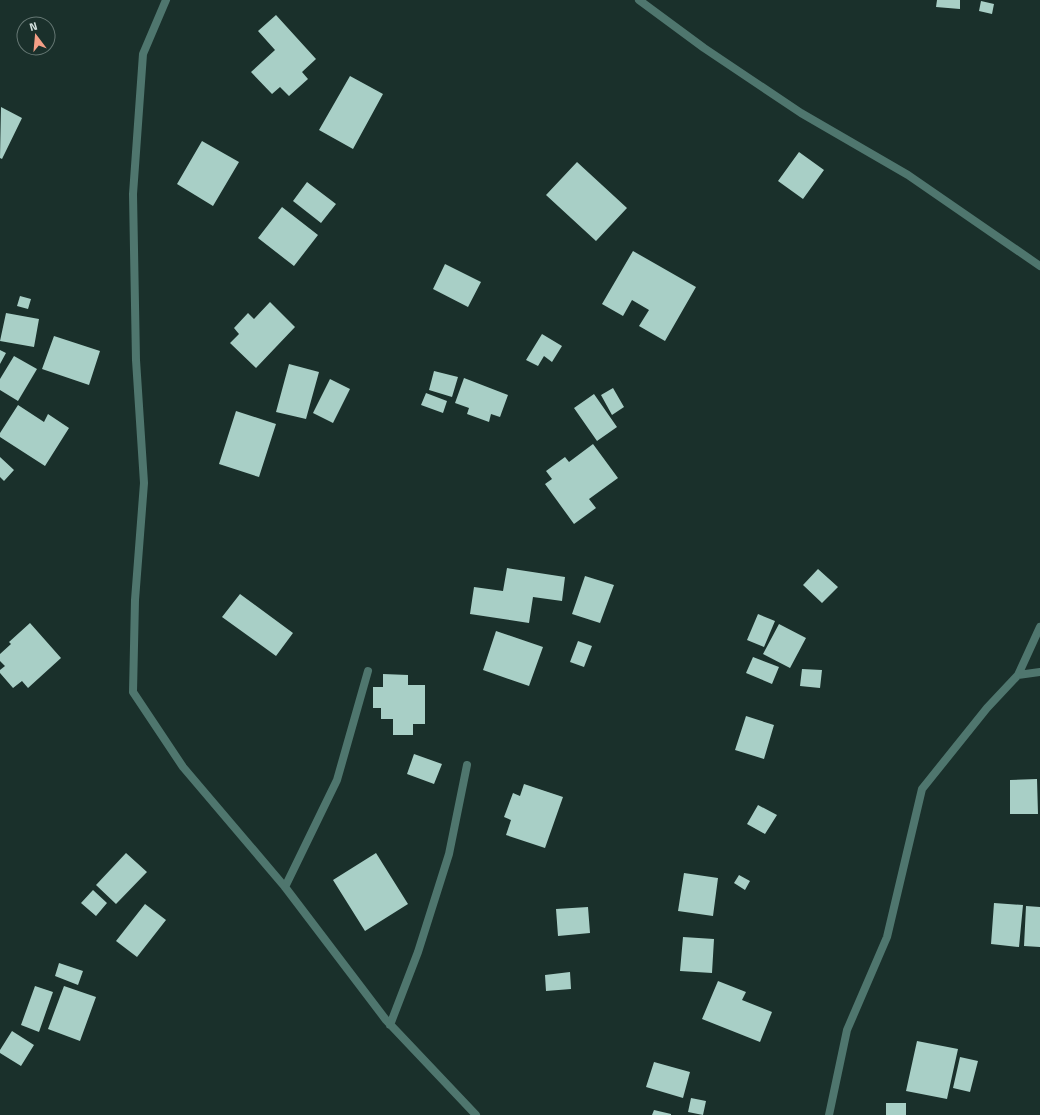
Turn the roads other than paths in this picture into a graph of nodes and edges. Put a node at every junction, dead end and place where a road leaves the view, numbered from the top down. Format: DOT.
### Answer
graph roads {
  1 [pos="166,0"];
  2 [pos="639,0"];
  3 [pos="1040,266"];
  4 [pos="1040,627"];
  5 [pos="368,671"];
  6 [pos="1040,672"];
  7 [pos="1018,675"];
  8 [pos="467,765"];
  9 [pos="285,887"];
  10 [pos="390,1025"];
  11 [pos="476,1115"];
  12 [pos="829,1115"];
  1 -- 9 [label="street"];
  2 -- 3 [label="street"];
  4 -- 7 [label="street"];
  5 -- 9 [label="street"];
  6 -- 7 [label="street"];
  7 -- 12 [label="street"];
  8 -- 10 [label="street"];
  9 -- 10 [label="street"];
  10 -- 11 [label="street"];
}
